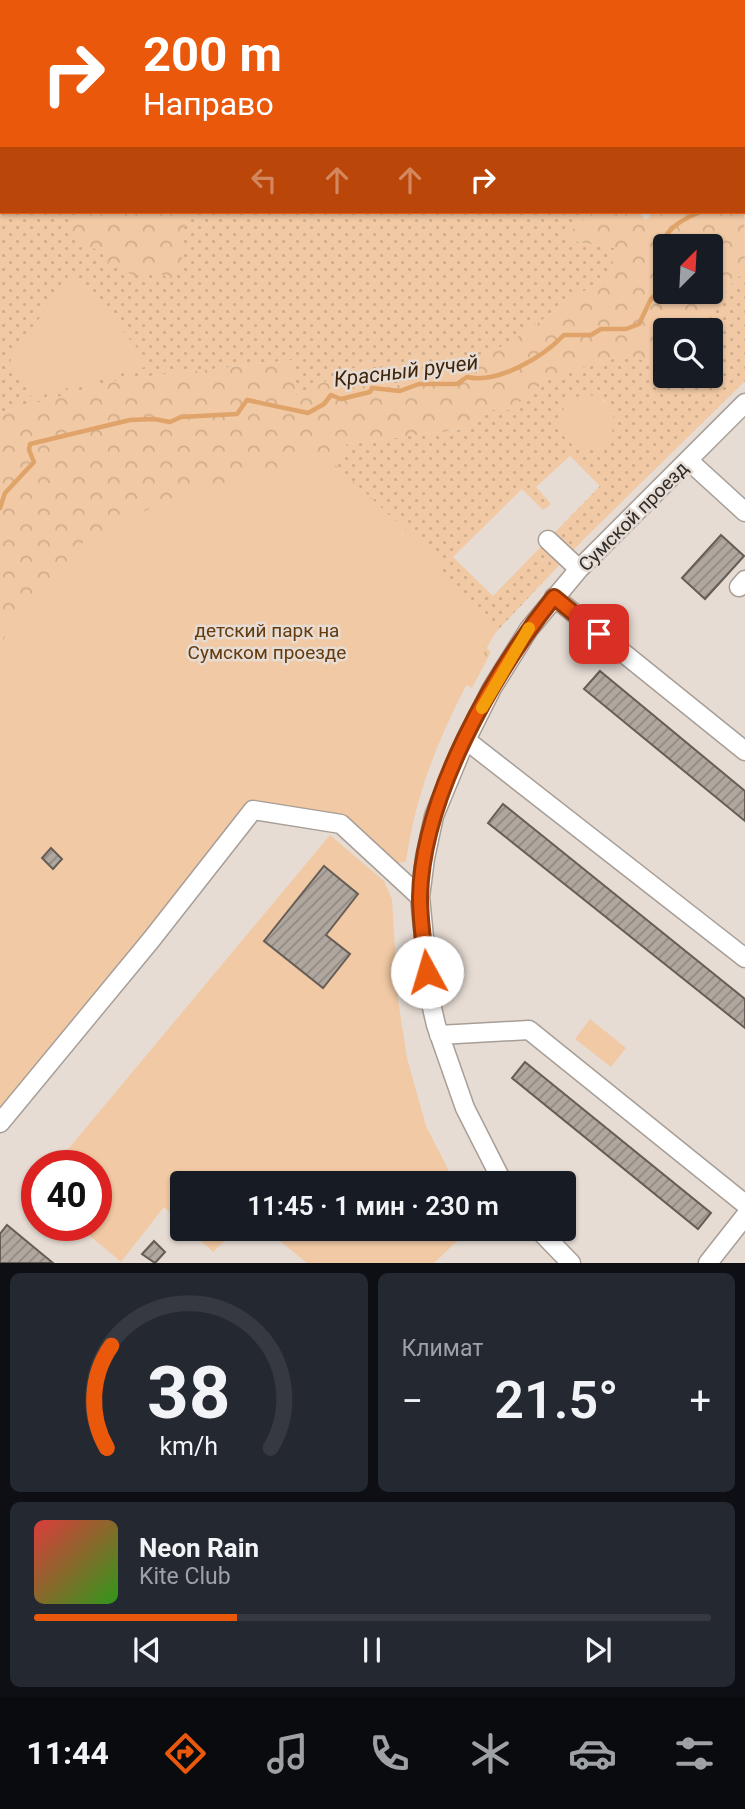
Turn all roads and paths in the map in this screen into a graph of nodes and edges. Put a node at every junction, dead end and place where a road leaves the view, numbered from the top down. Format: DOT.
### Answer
graph roads {
  1 [pos="745,403"];
  2 [pos="688,460"];
  3 [pos="745,512"];
  4 [pos="548,540"];
  5 [pos="579,569"];
  6 [pos="554,597"];
  7 [pos="466,740"];
  8 [pos="745,751"];
  9 [pos="420,897"];
  10 [pos="745,958"];
  11 [pos="439,1035"];
  12 [pos="0,1123"];
  13 [pos="497,1171"];
  14 [pos="745,1204"];
  15 [pos="745,1216"];
  16 [pos="550,1241"];
  17 [pos="571,1263"];
  18 [pos="708,1263"];
  1 -- 2 [label="street, Сумской проезд"];
  2 -- 3 [label="street"];
  2 -- 5 [label="street, Сумской проезд"];
  4 -- 5 [label="street"];
  5 -- 6 [label="street, Сумской проезд"];
  6 -- 7 [label="street, Сумской проезд"];
  6 -- 8 [label="street"];
  7 -- 9 [label="street, Сумской проезд"];
  7 -- 10 [label="street"];
  9 -- 11 [label="street, Сумской проезд"];
  9 -- 12 [label="street"];
  11 -- 13 [label="street, Сумской проезд"];
  11 -- 14 [label="street"];
  15 -- 18 [label="street"];
  16 -- 17 [label="street"];
}
